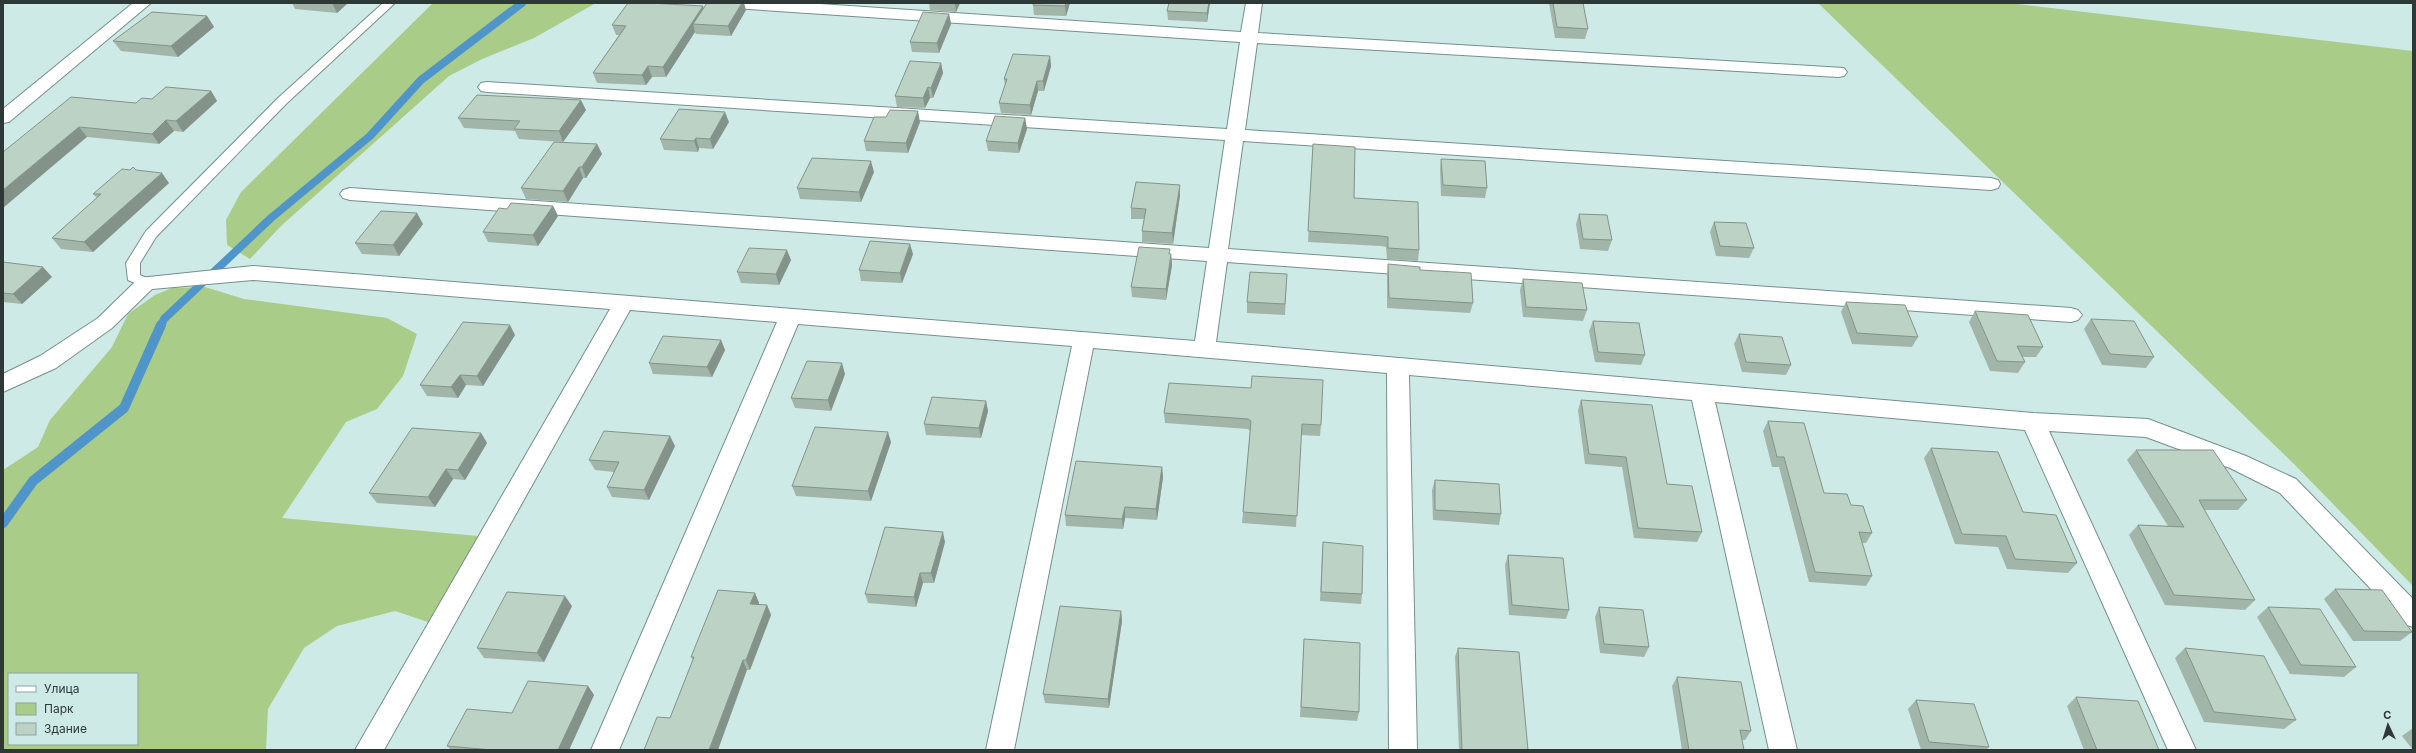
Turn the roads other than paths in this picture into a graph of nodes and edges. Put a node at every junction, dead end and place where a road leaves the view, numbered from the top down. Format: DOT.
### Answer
graph roads {
  1 [pos="143,3"];
  2 [pos="389,3"];
  3 [pos="733,3"];
  4 [pos="1254,3"];
  5 [pos="1249,38"];
  6 [pos="1838,72"];
  7 [pos="487,87"];
  8 [pos="3,118"];
  9 [pos="1236,135"];
  10 [pos="1991,184"];
  11 [pos="350,194"];
  12 [pos="1218,255"];
  13 [pos="146,283"];
  14 [pos="624,303"];
  15 [pos="2071,315"];
  16 [pos="790,317"];
  17 [pos="1084,340"];
  18 [pos="1204,349"];
  19 [pos="1398,368"];
  20 [pos="3,384"];
  21 [pos="1702,393"];
  22 [pos="2033,422"];
  23 [pos="2413,616"];
  24 [pos="369,750"];
  25 [pos="605,750"];
  26 [pos="1000,750"];
  27 [pos="1403,750"];
  28 [pos="1783,750"];
  29 [pos="2182,750"];
  1 -- 8 [label="street"];
  2 -- 13 [label="lane"];
  3 -- 5 [label="street"];
  4 -- 5 [label="street"];
  5 -- 6 [label="street"];
  5 -- 9 [label="street"];
  7 -- 9 [label="street"];
  9 -- 10 [label="street"];
  9 -- 12 [label="street"];
  11 -- 12 [label="street"];
  12 -- 15 [label="street"];
  12 -- 18 [label="street"];
  13 -- 14 [label="street"];
  13 -- 20 [label="street"];
  14 -- 16 [label="street"];
  14 -- 24 [label="street"];
  16 -- 17 [label="street"];
  16 -- 25 [label="street"];
  17 -- 18 [label="street"];
  17 -- 26 [label="street"];
  18 -- 19 [label="street"];
  19 -- 21 [label="street"];
  19 -- 27 [label="street"];
  21 -- 22 [label="street"];
  21 -- 28 [label="street"];
  22 -- 23 [label="street"];
  22 -- 29 [label="street"];
}
